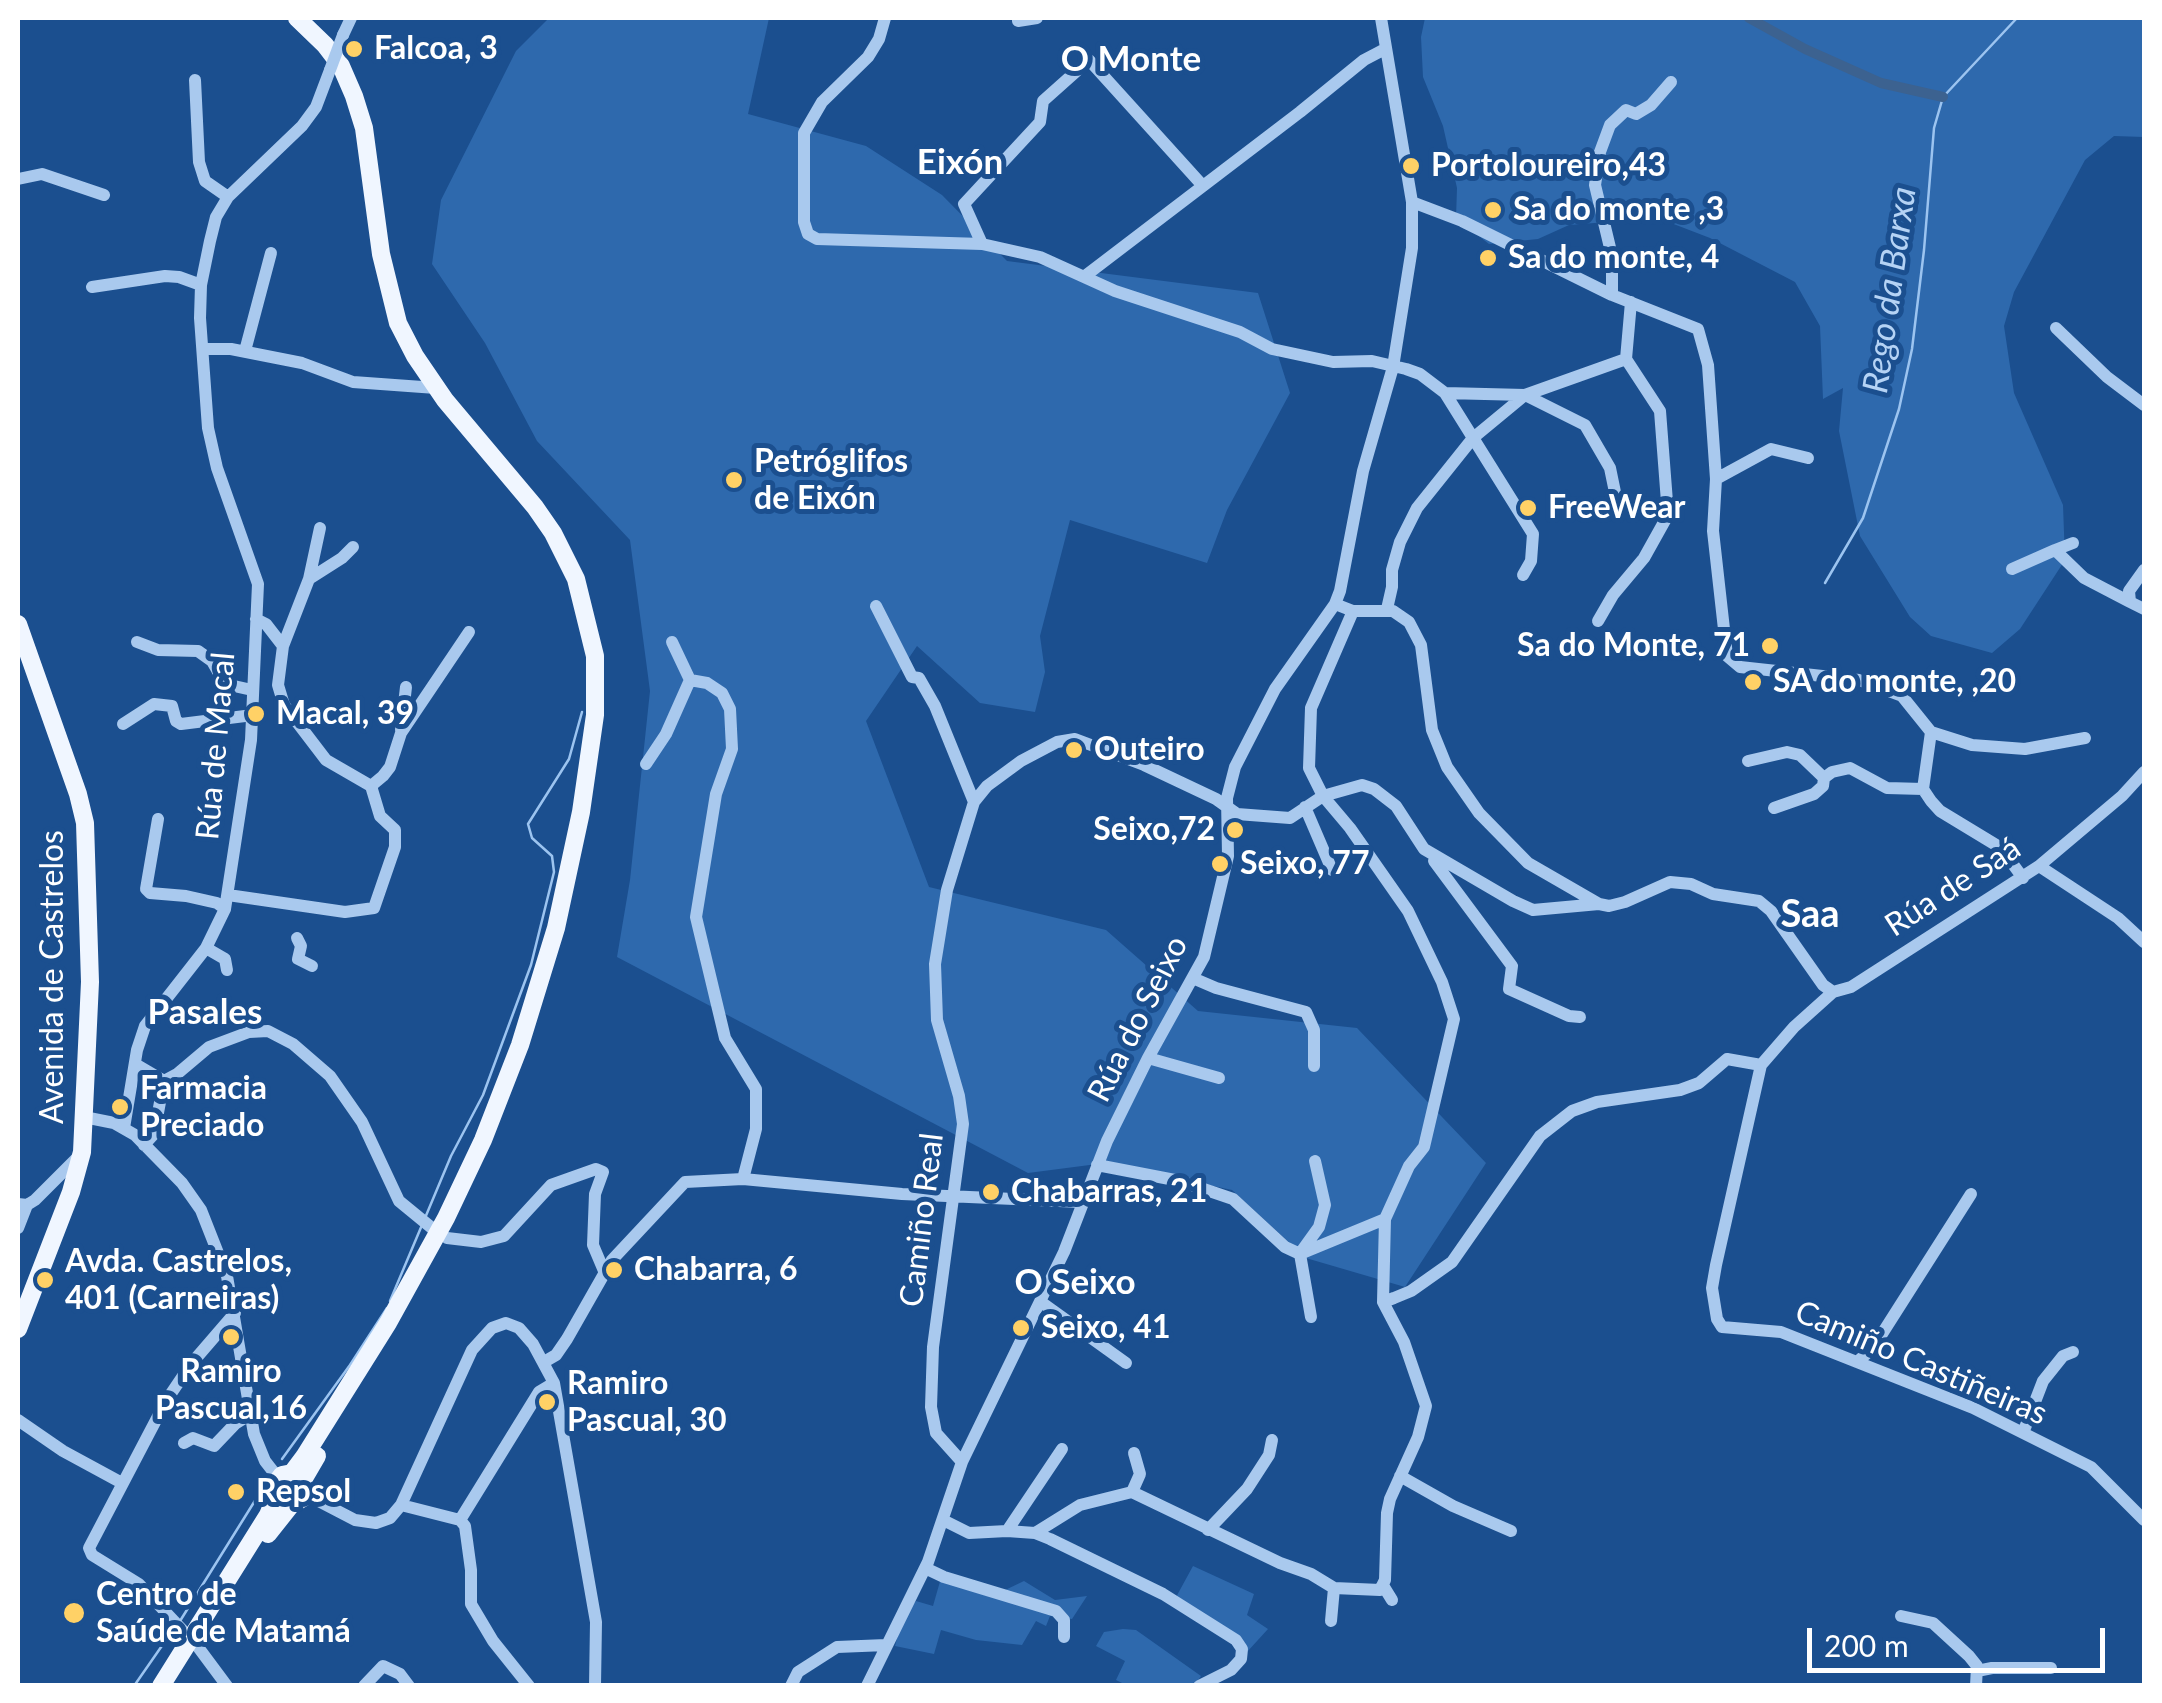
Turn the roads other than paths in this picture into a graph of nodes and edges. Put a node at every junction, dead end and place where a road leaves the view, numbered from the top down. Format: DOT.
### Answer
graph roads {
  1 [pos="297,18"];
  2 [pos="315,18"];
  3 [pos="351,18"];
  4 [pos="884,18"];
  5 [pos="1037,18"];
  6 [pos="1382,18"];
  7 [pos="1018,21"];
  8 [pos="1384,49"];
  9 [pos="195,80"];
  10 [pos="1671,82"];
  11 [pos="18,178"];
  12 [pos="1203,186"];
  13 [pos="104,195"];
  14 [pos="228,198"];
  15 [pos="1412,202"];
  16 [pos="982,244"];
  17 [pos="271,253"];
  18 [pos="1085,276"];
  19 [pos="201,285"];
  20 [pos="92,286"];
  21 [pos="1612,295"];
  22 [pos="1631,302"];
  23 [pos="2056,328"];
  24 [pos="204,350"];
  25 [pos="244,351"];
  26 [pos="1626,359"];
  27 [pos="1392,367"];
  28 [pos="436,388"];
  29 [pos="1445,393"];
  30 [pos="1525,395"];
  31 [pos="2144,404"];
  32 [pos="1473,438"];
  33 [pos="1808,458"];
  34 [pos="1716,479"];
  35 [pos="1626,509"];
  36 [pos="320,528"];
  37 [pos="2073,543"];
  38 [pos="353,547"];
  39 [pos="2055,550"];
  40 [pos="2012,570"];
  41 [pos="2144,570"];
  42 [pos="1524,575"];
  43 [pos="309,579"];
  44 [pos="2130,602"];
  45 [pos="1335,604"];
  46 [pos="876,606"];
  47 [pos="2144,609"];
  48 [pos="1386,610"];
  49 [pos="1353,611"];
  50 [pos="256,619"];
  51 [pos="1598,621"];
  52 [pos="18,624"];
  53 [pos="469,632"];
  54 [pos="138,642"];
  55 [pos="672,642"];
  56 [pos="283,646"];
  57 [pos="690,680"];
  58 [pos="406,687"];
  59 [pos="252,690"];
  60 [pos="254,715"];
  61 [pos="123,724"];
  62 [pos="1931,732"];
  63 [pos="401,733"];
  64 [pos="2085,738"];
  65 [pos="1748,761"];
  66 [pos="646,764"];
  67 [pos="2144,772"];
  68 [pos="1824,778"];
  69 [pos="371,786"];
  70 [pos="1924,789"];
  71 [pos="1322,796"];
  72 [pos="974,802"];
  73 [pos="1305,807"];
  74 [pos="1226,808"];
  75 [pos="1774,808"];
  76 [pos="158,819"];
  77 [pos="1424,849"];
  78 [pos="2039,866"];
  79 [pos="1332,870"];
  80 [pos="2023,878"];
  81 [pos="227,902"];
  82 [pos="1599,904"];
  83 [pos="298,938"];
  84 [pos="2144,942"];
  85 [pos="206,948"];
  86 [pos="312,966"];
  87 [pos="227,970"];
  88 [pos="1195,979"];
  89 [pos="1833,992"];
  90 [pos="1580,1017"];
  91 [pos="1148,1058"];
  92 [pos="135,1064"];
  93 [pos="1761,1065"];
  94 [pos="1314,1066"];
  95 [pos="1219,1078"];
  96 [pos="164,1081"];
  97 [pos="84,1116"];
  98 [pos="124,1128"];
  99 [pos="144,1145"];
  100 [pos="82,1152"];
  101 [pos="1315,1161"];
  102 [pos="1097,1165"];
  103 [pos="743,1179"];
  104 [pos="1972,1194"];
  105 [pos="956,1196"];
  106 [pos="1082,1202"];
  107 [pos="22,1204"];
  108 [pos="1385,1219"];
  109 [pos="18,1228"];
  110 [pos="433,1228"];
  111 [pos="1300,1254"];
  112 [pos="604,1271"];
  113 [pos="1041,1302"];
  114 [pos="1383,1302"];
  115 [pos="235,1313"];
  116 [pos="1312,1318"];
  117 [pos="18,1329"];
  118 [pos="2073,1352"];
  119 [pos="544,1362"];
  120 [pos="1857,1362"];
  121 [pos="1126,1363"];
  122 [pos="554,1383"];
  123 [pos="250,1414"];
  124 [pos="18,1420"];
  125 [pos="2023,1433"];
  126 [pos="1272,1440"];
  127 [pos="184,1443"];
  128 [pos="1062,1449"];
  129 [pos="1134,1453"];
  130 [pos="962,1462"];
  131 [pos="1400,1476"];
  132 [pos="122,1482"];
  133 [pos="291,1488"];
  134 [pos="1132,1492"];
  135 [pos="401,1504"];
  136 [pos="460,1520"];
  137 [pos="942,1520"];
  138 [pos="2144,1520"];
  139 [pos="1208,1530"];
  140 [pos="1511,1530"];
  141 [pos="1007,1531"];
  142 [pos="1035,1534"];
  143 [pos="925,1568"];
  144 [pos="1384,1587"];
  145 [pos="1334,1588"];
  146 [pos="1392,1600"];
  147 [pos="1901,1616"];
  148 [pos="1331,1621"];
  149 [pos="186,1634"];
  150 [pos="1064,1637"];
  151 [pos="886,1645"];
  152 [pos="2051,1668"];
  153 [pos="1977,1679"];
  154 [pos="161,1686"];
  155 [pos="174,1686"];
  156 [pos="228,1686"];
  157 [pos="364,1686"];
  158 [pos="409,1686"];
  159 [pos="529,1686"];
  160 [pos="595,1686"];
  161 [pos="791,1686"];
  162 [pos="867,1686"];
  163 [pos="1198,1686"];
  1 -- 28 [label="main road"];
  2 -- 110 [label="main road"];
  3 -- 14 [label="street, Rúa de Macal, bridge"];
  4 -- 16 [label="street"];
  5 -- 7 [label="street"];
  6 -- 8 [label="street, Rúa do Seixo"];
  8 -- 12 [label="street"];
  8 -- 15 [label="street, Rúa do Seixo"];
  9 -- 14 [label="street"];
  10 -- 21 [label="street"];
  11 -- 13 [label="street"];
  12 -- 16 [label="street"];
  12 -- 18 [label="street"];
  14 -- 19 [label="street, Rúa de Macal"];
  15 -- 21 [label="street"];
  15 -- 27 [label="street, Rúa do Seixo"];
  16 -- 18 [label="street"];
  17 -- 25 [label="street"];
  18 -- 27 [label="street"];
  19 -- 20 [label="street"];
  19 -- 24 [label="street, Rúa de Macal"];
  21 -- 22 [label="street"];
  22 -- 26 [label="street"];
  22 -- 34 [label="street"];
  23 -- 31 [label="street"];
  24 -- 25 [label="street"];
  24 -- 50 [label="street, Rúa de Macal"];
  25 -- 28 [label="street"];
  26 -- 30 [label="street"];
  26 -- 51 [label="street"];
  27 -- 29 [label="street"];
  27 -- 45 [label="street, Rúa do Seixo"];
  28 -- 110 [label="main road"];
  29 -- 30 [label="street"];
  29 -- 32 [label="street"];
  30 -- 32 [label="street"];
  30 -- 35 [label="street"];
  32 -- 42 [label="street"];
  32 -- 48 [label="street"];
  33 -- 34 [label="street"];
  34 -- 62 [label="street"];
  36 -- 43 [label="street"];
  37 -- 39 [label="street"];
  38 -- 43 [label="street"];
  39 -- 40 [label="street"];
  39 -- 44 [label="street"];
  41 -- 44 [label="street"];
  43 -- 56 [label="street"];
  44 -- 47 [label="street"];
  45 -- 49 [label="street"];
  45 -- 74 [label="street, Rúa do Seixo"];
  46 -- 72 [label="street"];
  48 -- 49 [label="street"];
  48 -- 82 [label="street"];
  49 -- 71 [label="street"];
  50 -- 56 [label="street"];
  50 -- 59 [label="street, Rúa de Macal"];
  52 -- 97 [label="main road, Avenida de Castrelos"];
  53 -- 63 [label="street"];
  54 -- 59 [label="street"];
  55 -- 57 [label="street"];
  56 -- 69 [label="street"];
  57 -- 66 [label="street"];
  57 -- 103 [label="street"];
  58 -- 63 [label="street"];
  59 -- 60 [label="street, Rúa de Macal"];
  60 -- 61 [label="street"];
  60 -- 81 [label="street, Rúa de Macal"];
  62 -- 64 [label="street"];
  62 -- 70 [label="street"];
  63 -- 69 [label="street"];
  65 -- 68 [label="street"];
  67 -- 78 [label="street, Rúa de Saá"];
  68 -- 70 [label="street"];
  68 -- 75 [label="street"];
  69 -- 81 [label="street"];
  70 -- 80 [label="street"];
  71 -- 73 [label="street"];
  71 -- 77 [label="street"];
  71 -- 108 [label="street"];
  72 -- 74 [label="street"];
  72 -- 105 [label="street, Camiño Real"];
  73 -- 74 [label="street"];
  73 -- 79 [label="street"];
  74 -- 88 [label="street, Rúa do Seixo"];
  76 -- 81 [label="street"];
  77 -- 82 [label="street"];
  77 -- 90 [label="street"];
  78 -- 80 [label="street, Rúa de Saá"];
  78 -- 84 [label="street"];
  80 -- 89 [label="street, Rúa de Saá"];
  81 -- 85 [label="street, Rúa de Macal"];
  82 -- 89 [label="street"];
  83 -- 86 [label="street"];
  85 -- 87 [label="street"];
  85 -- 92 [label="street, Rúa de Macal"];
  88 -- 91 [label="street, Rúa do Seixo"];
  88 -- 94 [label="street"];
  89 -- 93 [label="street, Camiño Castiñeiras"];
  91 -- 95 [label="street"];
  91 -- 102 [label="street, Rúa do Seixo"];
  92 -- 96 [label="street"];
  92 -- 98 [label="street, Rúa de Macal"];
  93 -- 114 [label="street"];
  93 -- 120 [label="street, Camiño Castiñeiras"];
  96 -- 99 [label="street"];
  96 -- 110 [label="street"];
  97 -- 98 [label="street"];
  97 -- 100 [label="main road, Avenida de Castrelos"];
  98 -- 99 [label="street"];
  99 -- 115 [label="street"];
  100 -- 107 [label="street"];
  100 -- 117 [label="main road, Avenida de Castrelos"];
  101 -- 111 [label="street"];
  102 -- 106 [label="street, Rúa do Seixo"];
  102 -- 111 [label="street"];
  103 -- 105 [label="street"];
  103 -- 112 [label="street"];
  104 -- 120 [label="street"];
  105 -- 106 [label="street"];
  105 -- 130 [label="street, Camiño Real"];
  106 -- 113 [label="street, Rúa do Seixo"];
  107 -- 109 [label="street"];
  108 -- 111 [label="street"];
  108 -- 114 [label="street"];
  110 -- 112 [label="street"];
  110 -- 133 [label="main road"];
  111 -- 116 [label="street"];
  112 -- 119 [label="street"];
  113 -- 121 [label="street"];
  113 -- 130 [label="street, Rúa do Seixo"];
  114 -- 131 [label="street"];
  115 -- 123 [label="street"];
  115 -- 132 [label="street"];
  118 -- 125 [label="street"];
  119 -- 122 [label="street"];
  119 -- 135 [label="street"];
  120 -- 125 [label="street, Camiño Castiñeiras"];
  122 -- 136 [label="street"];
  122 -- 160 [label="street"];
  123 -- 127 [label="street"];
  123 -- 133 [label="street"];
  124 -- 132 [label="street"];
  125 -- 138 [label="street, Camiño Castiñeiras"];
  126 -- 139 [label="street"];
  128 -- 141 [label="street"];
  129 -- 134 [label="street"];
  130 -- 137 [label="street, Rúa do Seixo"];
  131 -- 140 [label="street"];
  131 -- 144 [label="street"];
  132 -- 149 [label="street"];
  133 -- 135 [label="street"];
  133 -- 149 [label="main road"];
  134 -- 139 [label="street"];
  134 -- 142 [label="street"];
  135 -- 136 [label="street"];
  136 -- 159 [label="street"];
  137 -- 141 [label="street"];
  137 -- 143 [label="street, Rúa do Seixo"];
  139 -- 145 [label="street"];
  141 -- 142 [label="street"];
  142 -- 163 [label="street"];
  143 -- 150 [label="street"];
  143 -- 151 [label="street, Rúa do Seixo"];
  144 -- 145 [label="street"];
  144 -- 146 [label="street"];
  145 -- 148 [label="street"];
  147 -- 153 [label="street"];
  149 -- 154 [label="main road"];
  149 -- 155 [label="main road"];
  149 -- 156 [label="street"];
  151 -- 161 [label="street"];
  151 -- 162 [label="street, Rúa do Seixo"];
  152 -- 153 [label="street"];
  157 -- 158 [label="street"];
}
